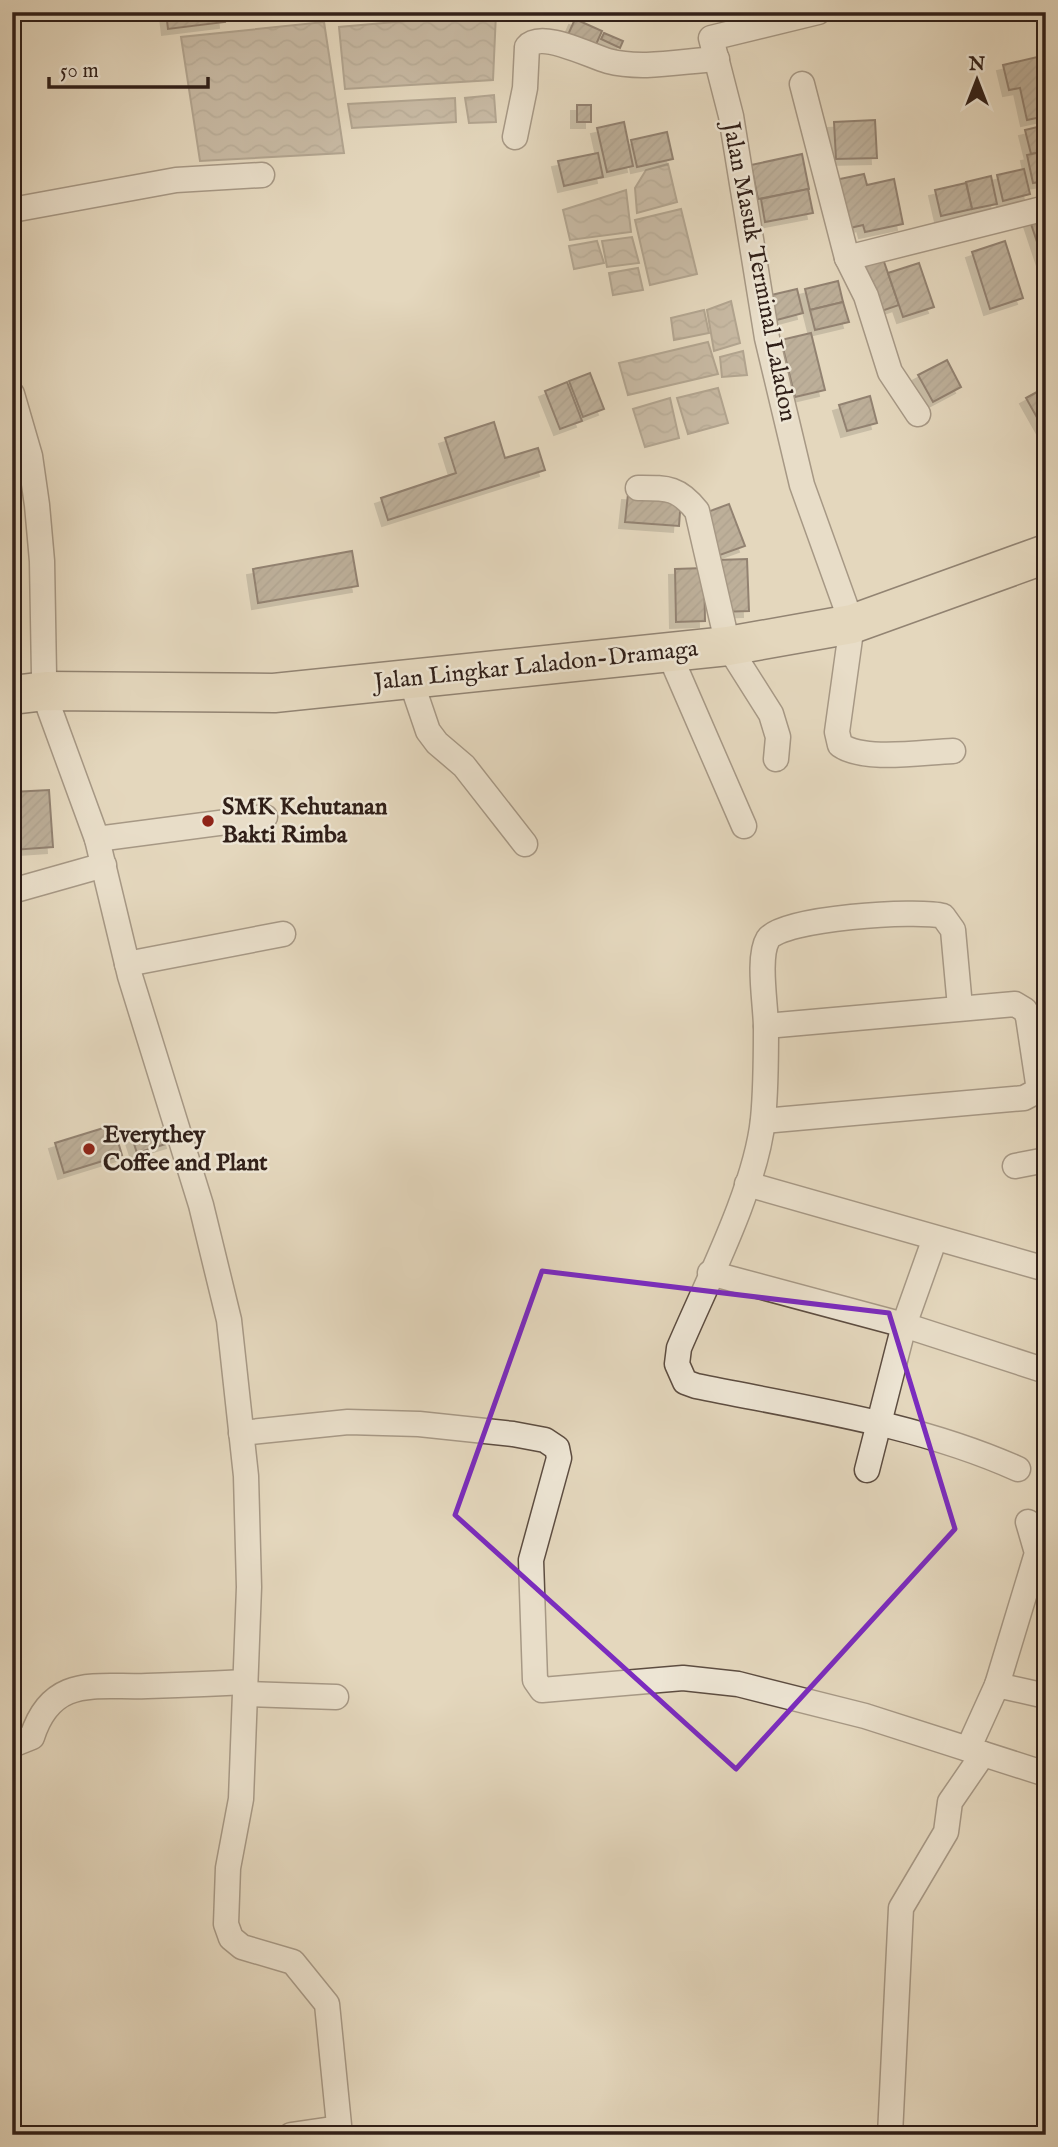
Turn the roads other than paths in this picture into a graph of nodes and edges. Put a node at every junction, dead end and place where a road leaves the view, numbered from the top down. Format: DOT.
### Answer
graph roads {
  1 [pos="818,12"];
  2 [pos="714,48"];
  3 [pos="802,84"];
  4 [pos="515,137"];
  5 [pos="262,175"];
  6 [pos="1046,208"];
  7 [pos="12,210"];
  8 [pos="847,258"];
  9 [pos="12,394"];
  10 [pos="918,414"];
  11 [pos="638,488"];
  12 [pos="1046,554"];
  13 [pos="852,624"];
  14 [pos="728,646"];
  15 [pos="668,651"];
  16 [pos="410,678"];
  17 [pos="29,693"];
  18 [pos="953,751"];
  19 [pos="776,759"];
  20 [pos="265,817"];
  21 [pos="744,826"];
  22 [pos="97,839"];
  23 [pos="525,844"];
  24 [pos="104,865"];
  25 [pos="12,891"];
  26 [pos="283,934"];
  27 [pos="127,964"];
  28 [pos="960,1007"];
  29 [pos="766,1026"];
  30 [pos="763,1121"];
  31 [pos="1046,1160"];
  32 [pos="1015,1166"];
  33 [pos="747,1184"];
  34 [pos="935,1238"];
  35 [pos="1046,1269"];
  36 [pos="710,1273"];
  37 [pos="905,1325"];
  38 [pos="1046,1371"];
  39 [pos="877,1423"];
  40 [pos="241,1433"];
  41 [pos="1018,1469"];
  42 [pos="867,1470"];
  43 [pos="1028,1522"];
  44 [pos="1041,1555"];
  45 [pos="997,1685"];
  46 [pos="245,1688"];
  47 [pos="1046,1696"];
  48 [pos="336,1698"];
  49 [pos="12,1745"];
  50 [pos="976,1751"];
  51 [pos="1046,1774"];
  52 [pos="340,2132"];
  53 [pos="291,2135"];
  54 [pos="890,2135"];
  1 -- 2 [label="street"];
  2 -- 4 [label="street"];
  2 -- 13 [label="street, Jalan Masuk Terminal Laladon"];
  3 -- 8 [label="street"];
  5 -- 7 [label="street"];
  6 -- 8 [label="street"];
  8 -- 10 [label="street"];
  9 -- 17 [label="street"];
  11 -- 14 [label="street"];
  12 -- 13 [label="main road, Jalan Lingkar Laladon-Dramaga"];
  13 -- 14 [label="main road, Jalan Lingkar Laladon-Dramaga"];
  13 -- 18 [label="street"];
  14 -- 15 [label="main road, Jalan Lingkar Laladon-Dramaga"];
  14 -- 19 [label="street"];
  15 -- 16 [label="main road, Jalan Lingkar Laladon-Dramaga"];
  15 -- 21 [label="street"];
  16 -- 17 [label="main road, Jalan Lingkar Laladon-Dramaga"];
  16 -- 23 [label="street"];
  17 -- 22 [label="street"];
  20 -- 22 [label="street"];
  22 -- 24 [label="street"];
  24 -- 25 [label="street"];
  24 -- 27 [label="street"];
  26 -- 27 [label="street"];
  27 -- 40 [label="street"];
  28 -- 29 [label="street"];
  28 -- 29 [label="street"];
  28 -- 30 [label="street"];
  29 -- 30 [label="street"];
  30 -- 33 [label="street"];
  31 -- 32 [label="street"];
  33 -- 34 [label="street"];
  33 -- 36 [label="street"];
  34 -- 35 [label="street"];
  34 -- 37 [label="street"];
  36 -- 37 [label="street"];
  36 -- 39 [label="street"];
  37 -- 38 [label="street"];
  37 -- 39 [label="street"];
  39 -- 41 [label="street"];
  39 -- 42 [label="street"];
  40 -- 46 [label="street"];
  40 -- 50 [label="street"];
  43 -- 44 [label="street"];
  44 -- 45 [label="street"];
  45 -- 47 [label="street"];
  45 -- 50 [label="street"];
  46 -- 48 [label="street"];
  46 -- 49 [label="street"];
  46 -- 52 [label="street"];
  50 -- 51 [label="street"];
  50 -- 54 [label="street"];
  52 -- 53 [label="street"];
}
